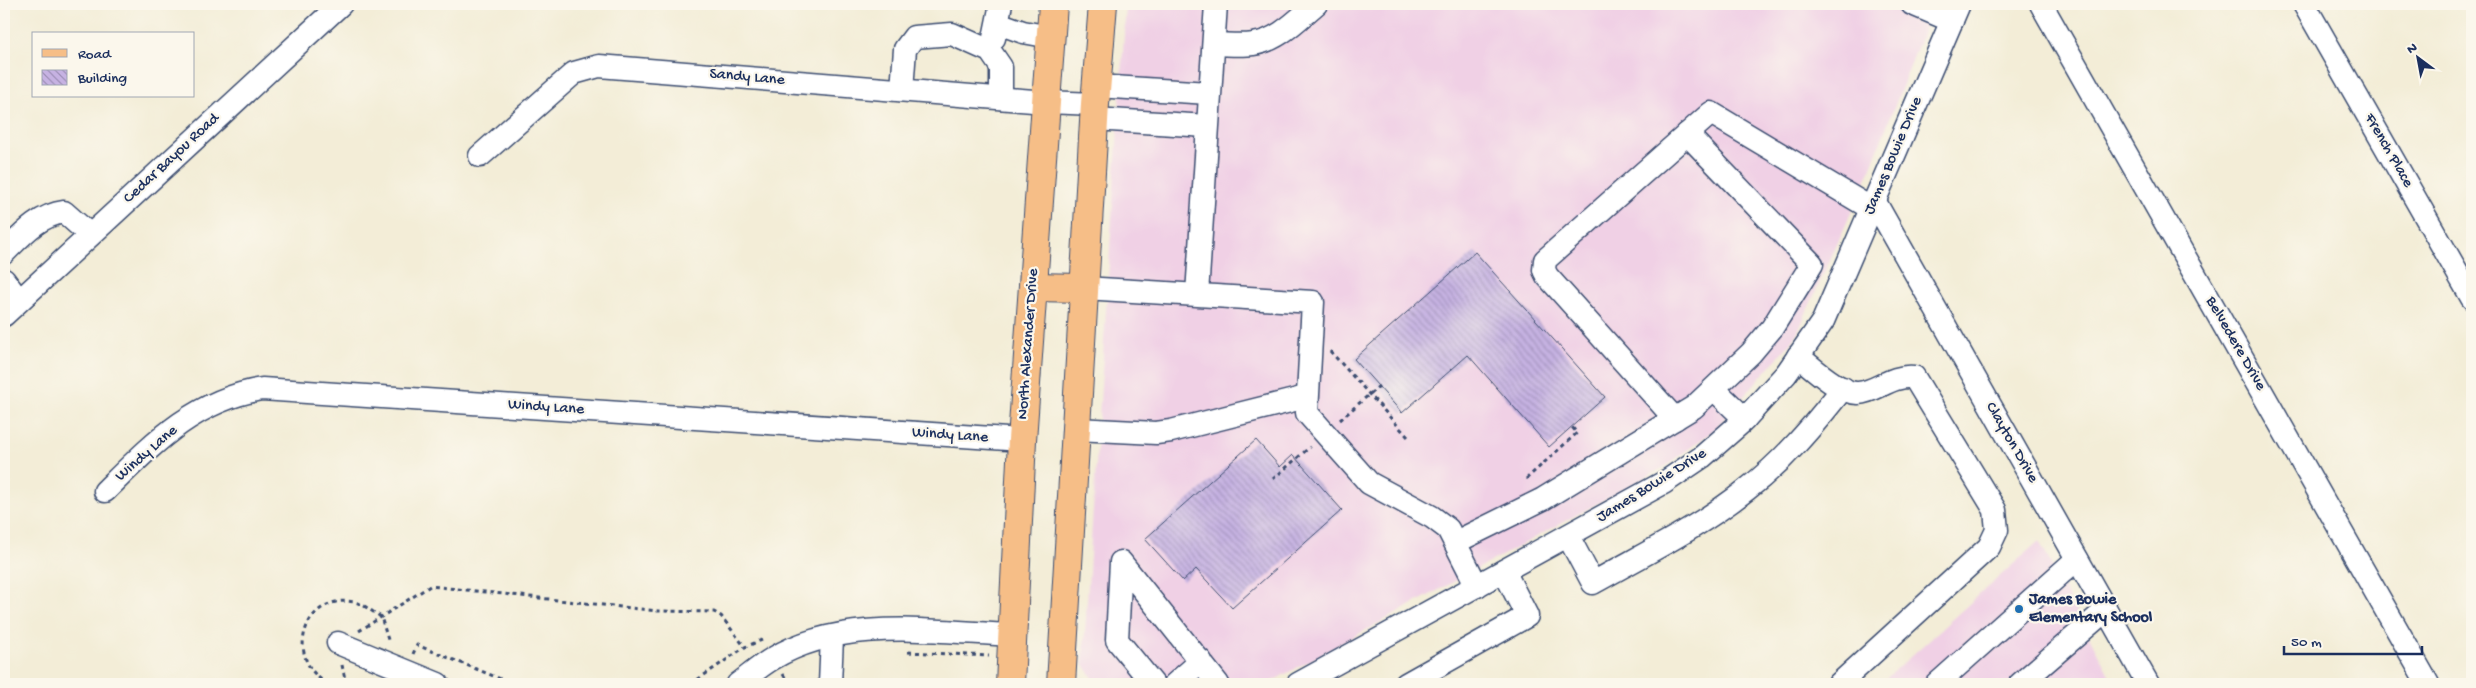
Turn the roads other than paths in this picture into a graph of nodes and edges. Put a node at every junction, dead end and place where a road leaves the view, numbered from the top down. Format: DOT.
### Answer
graph roads {
  1 [pos="341,4"];
  2 [pos="1053,4"];
  3 [pos="1103,4"];
  4 [pos="1216,4"];
  5 [pos="1316,4"];
  6 [pos="1912,4"];
  7 [pos="2041,4"];
  8 [pos="2304,4"];
  9 [pos="1955,12"];
  10 [pos="999,13"];
  11 [pos="1051,37"];
  12 [pos="1214,44"];
  13 [pos="990,51"];
  14 [pos="902,90"];
  15 [pos="1159,90"];
  16 [pos="1209,93"];
  17 [pos="1001,98"];
  18 [pos="1046,102"];
  19 [pos="1095,103"];
  20 [pos="1156,122"];
  21 [pos="1207,126"];
  22 [pos="1687,134"];
  23 [pos="480,156"];
  24 [pos="1873,206"];
  25 [pos="90,235"];
  26 [pos="4,253"];
  27 [pos="4,280"];
  28 [pos="1033,287"];
  29 [pos="1084,288"];
  30 [pos="1197,294"];
  31 [pos="2472,298"];
  32 [pos="12,308"];
  33 [pos="1798,356"];
  34 [pos="1844,388"];
  35 [pos="1715,390"];
  36 [pos="1306,397"];
  37 [pos="1745,418"];
  38 [pos="1675,419"];
  39 [pos="1076,429"];
  40 [pos="1022,440"];
  41 [pos="105,491"];
  42 [pos="1568,536"];
  43 [pos="1456,542"];
  44 [pos="2077,559"];
  45 [pos="1504,571"];
  46 [pos="1477,586"];
  47 [pos="2106,610"];
  48 [pos="832,637"];
  49 [pos="338,643"];
  50 [pos="1013,646"];
  51 [pos="1200,661"];
  52 [pos="1307,682"];
  53 [pos="438,684"];
  54 [pos="738,684"];
  55 [pos="830,684"];
  56 [pos="1010,684"];
  57 [pos="1061,684"];
  58 [pos="1153,684"];
  59 [pos="1175,684"];
  60 [pos="1218,684"];
  61 [pos="1406,684"];
  62 [pos="1839,684"];
  63 [pos="1937,684"];
  64 [pos="2020,684"];
  65 [pos="2148,684"];
  66 [pos="2428,684"];
  1 -- 25 [label="street, Cedar Bayou Road"];
  2 -- 11 [label="main road, North Alexander Drive"];
  3 -- 19 [label="main road"];
  4 -- 12 [label="street"];
  5 -- 12 [label="street"];
  6 -- 9 [label="street"];
  7 -- 66 [label="street, Belvedere Drive"];
  8 -- 31 [label="street, French Place"];
  9 -- 24 [label="street, James Bowie Drive"];
  10 -- 11 [label="street"];
  10 -- 13 [label="street"];
  11 -- 18 [label="main road, North Alexander Drive"];
  12 -- 16 [label="street"];
  13 -- 14 [label="street"];
  13 -- 17 [label="street"];
  14 -- 17 [label="street, Sandy Lane"];
  14 -- 23 [label="street, Sandy Lane"];
  15 -- 16 [label="street"];
  15 -- 19 [label="street"];
  15 -- 20 [label="street"];
  16 -- 21 [label="street"];
  17 -- 18 [label="street, Sandy Lane"];
  18 -- 19 [label="street, Sandy Lane"];
  18 -- 28 [label="main road, North Alexander Drive"];
  19 -- 20 [label="street"];
  19 -- 29 [label="main road"];
  20 -- 21 [label="street"];
  21 -- 30 [label="street"];
  22 -- 24 [label="street"];
  22 -- 35 [label="street"];
  22 -- 38 [label="street"];
  24 -- 33 [label="street, James Bowie Drive"];
  24 -- 44 [label="street, Clayton Drive"];
  25 -- 26 [label="street"];
  25 -- 32 [label="street, Cedar Bayou Road"];
  27 -- 32 [label="street"];
  28 -- 29 [label="main road"];
  28 -- 40 [label="main road, North Alexander Drive"];
  29 -- 30 [label="street"];
  29 -- 39 [label="main road"];
  30 -- 36 [label="street"];
  33 -- 34 [label="street"];
  33 -- 37 [label="street, James Bowie Drive"];
  34 -- 42 [label="street"];
  34 -- 62 [label="street"];
  35 -- 37 [label="street"];
  35 -- 38 [label="street"];
  36 -- 39 [label="street"];
  36 -- 43 [label="street"];
  37 -- 42 [label="street, James Bowie Drive"];
  38 -- 43 [label="street"];
  39 -- 57 [label="main road"];
  40 -- 41 [label="street, Windy Lane"];
  40 -- 50 [label="main road, North Alexander Drive"];
  42 -- 45 [label="street, James Bowie Drive"];
  43 -- 46 [label="street"];
  44 -- 47 [label="street, Clayton Drive"];
  44 -- 63 [label="street"];
  45 -- 46 [label="street, James Bowie Drive"];
  45 -- 61 [label="street"];
  46 -- 52 [label="street, James Bowie Drive"];
  47 -- 64 [label="street"];
  47 -- 65 [label="street, Clayton Drive"];
  48 -- 50 [label="street"];
  48 -- 54 [label="street"];
  48 -- 55 [label="street"];
  49 -- 53 [label="street"];
  50 -- 56 [label="main road, North Alexander Drive"];
  51 -- 58 [label="street"];
  51 -- 59 [label="street"];
  51 -- 60 [label="street"];
}
